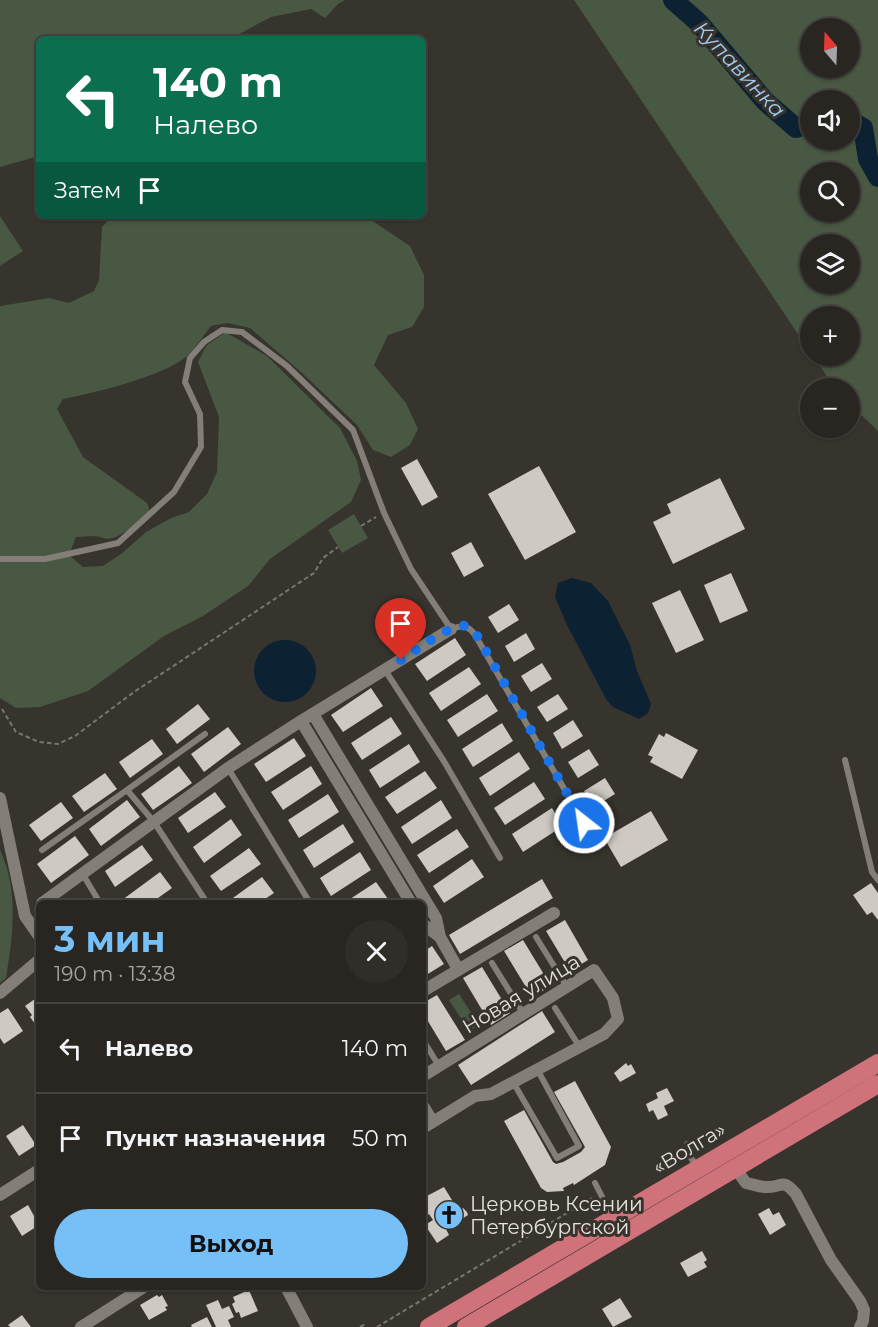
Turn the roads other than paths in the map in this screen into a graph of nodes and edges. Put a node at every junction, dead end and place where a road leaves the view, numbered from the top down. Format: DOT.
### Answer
graph roads {
  1 [pos="0,559"];
  2 [pos="451,629"];
  3 [pos="385,670"];
  4 [pos="313,714"];
  5 [pos="301,721"];
  6 [pos="205,734"];
  7 [pos="845,760"];
  8 [pos="228,768"];
  9 [pos="356,784"];
  10 [pos="127,790"];
  11 [pos="344,792"];
  12 [pos="0,798"];
  13 [pos="154,822"];
  14 [pos="584,823"];
  15 [pos="4,838"];
  16 [pos="42,850"];
  17 [pos="500,858"];
  18 [pos="404,865"];
  19 [pos="81,873"];
  20 [pos="393,873"];
  21 [pos="878,880"];
  22 [pos="45,900"];
  23 [pos="98,900"];
  24 [pos="205,900"];
  25 [pos="308,900"];
  26 [pos="409,900"];
  27 [pos="425,900"];
  28 [pos="426,901"];
  29 [pos="36,907"];
  30 [pos="555,913"];
  31 [pos="25,916"];
  32 [pos="426,926"];
  33 [pos="36,932"];
  34 [pos="440,937"];
  35 [pos="536,937"];
  36 [pos="36,963"];
  37 [pos="492,963"];
  38 [pos="458,969"];
  39 [pos="567,987"];
  40 [pos="426,989"];
  41 [pos="0,993"];
  42 [pos="555,1008"];
  43 [pos="523,1013"];
  44 [pos="426,1045"];
  45 [pos="579,1046"];
  46 [pos="878,1063"];
  47 [pos="439,1066"];
  48 [pos="536,1069"];
  49 [pos="426,1074"];
  50 [pos="513,1082"];
  51 [pos="878,1084"];
  52 [pos="428,1125"];
  53 [pos="687,1144"];
  54 [pos="735,1168"];
  55 [pos="698,1169"];
  56 [pos="36,1172"];
  57 [pos="595,1183"];
  58 [pos="0,1195"];
  59 [pos="614,1218"];
  60 [pos="139,1290"];
  61 [pos="288,1290"];
  62 [pos="81,1327"];
  63 [pos="307,1327"];
  64 [pos="429,1327"];
  65 [pos="465,1327"];
  66 [pos="860,1327"];
  1 -- 2 [label="lane"];
  2 -- 3 [label="street"];
  2 -- 14 [label="lane"];
  3 -- 4 [label="street"];
  3 -- 17 [label="lane"];
  4 -- 5 [label="street"];
  4 -- 9 [label="street"];
  5 -- 8 [label="street"];
  5 -- 11 [label="street"];
  6 -- 10 [label="lane"];
  7 -- 21 [label="lane"];
  8 -- 13 [label="street"];
  8 -- 25 [label="lane"];
  9 -- 11 [label="street"];
  9 -- 18 [label="street"];
  10 -- 13 [label="lane"];
  10 -- 16 [label="lane"];
  11 -- 20 [label="street"];
  12 -- 15 [label="street"];
  13 -- 19 [label="street"];
  13 -- 24 [label="lane"];
  15 -- 31 [label="street"];
  18 -- 20 [label="street"];
  18 -- 27 [label="street"];
  19 -- 22 [label="street"];
  19 -- 23 [label="lane"];
  20 -- 26 [label="street"];
  28 -- 34 [label="street"];
  29 -- 31 [label="street"];
  30 -- 38 [label="street"];
  31 -- 33 [label="street"];
  32 -- 34 [label="street"];
  34 -- 38 [label="street"];
  35 -- 39 [label="lane"];
  36 -- 41 [label="street"];
  37 -- 43 [label="lane"];
  38 -- 40 [label="street"];
  39 -- 43 [label="street, Новая улица"];
  39 -- 45 [label="street, Новая улица"];
  42 -- 45 [label="lane"];
  43 -- 47 [label="street, Новая улица"];
  44 -- 47 [label="lane"];
  45 -- 48 [label="street, Новая улица"];
  46 -- 55 [label="highway, «Волга»"];
  47 -- 49 [label="street, Новая улица"];
  48 -- 50 [label="street, Новая улица"];
  48 -- 50 [label="lane"];
  50 -- 52 [label="street, Новая улица"];
  51 -- 54 [label="highway, «Волга»"];
  53 -- 55 [label="lane"];
  54 -- 65 [label="highway, «Волга»"];
  54 -- 66 [label="street"];
  55 -- 59 [label="highway, «Волга»"];
  56 -- 58 [label="street"];
  57 -- 59 [label="lane"];
  59 -- 64 [label="highway, «Волга»"];
  60 -- 62 [label="street"];
  61 -- 63 [label="street"];
}
